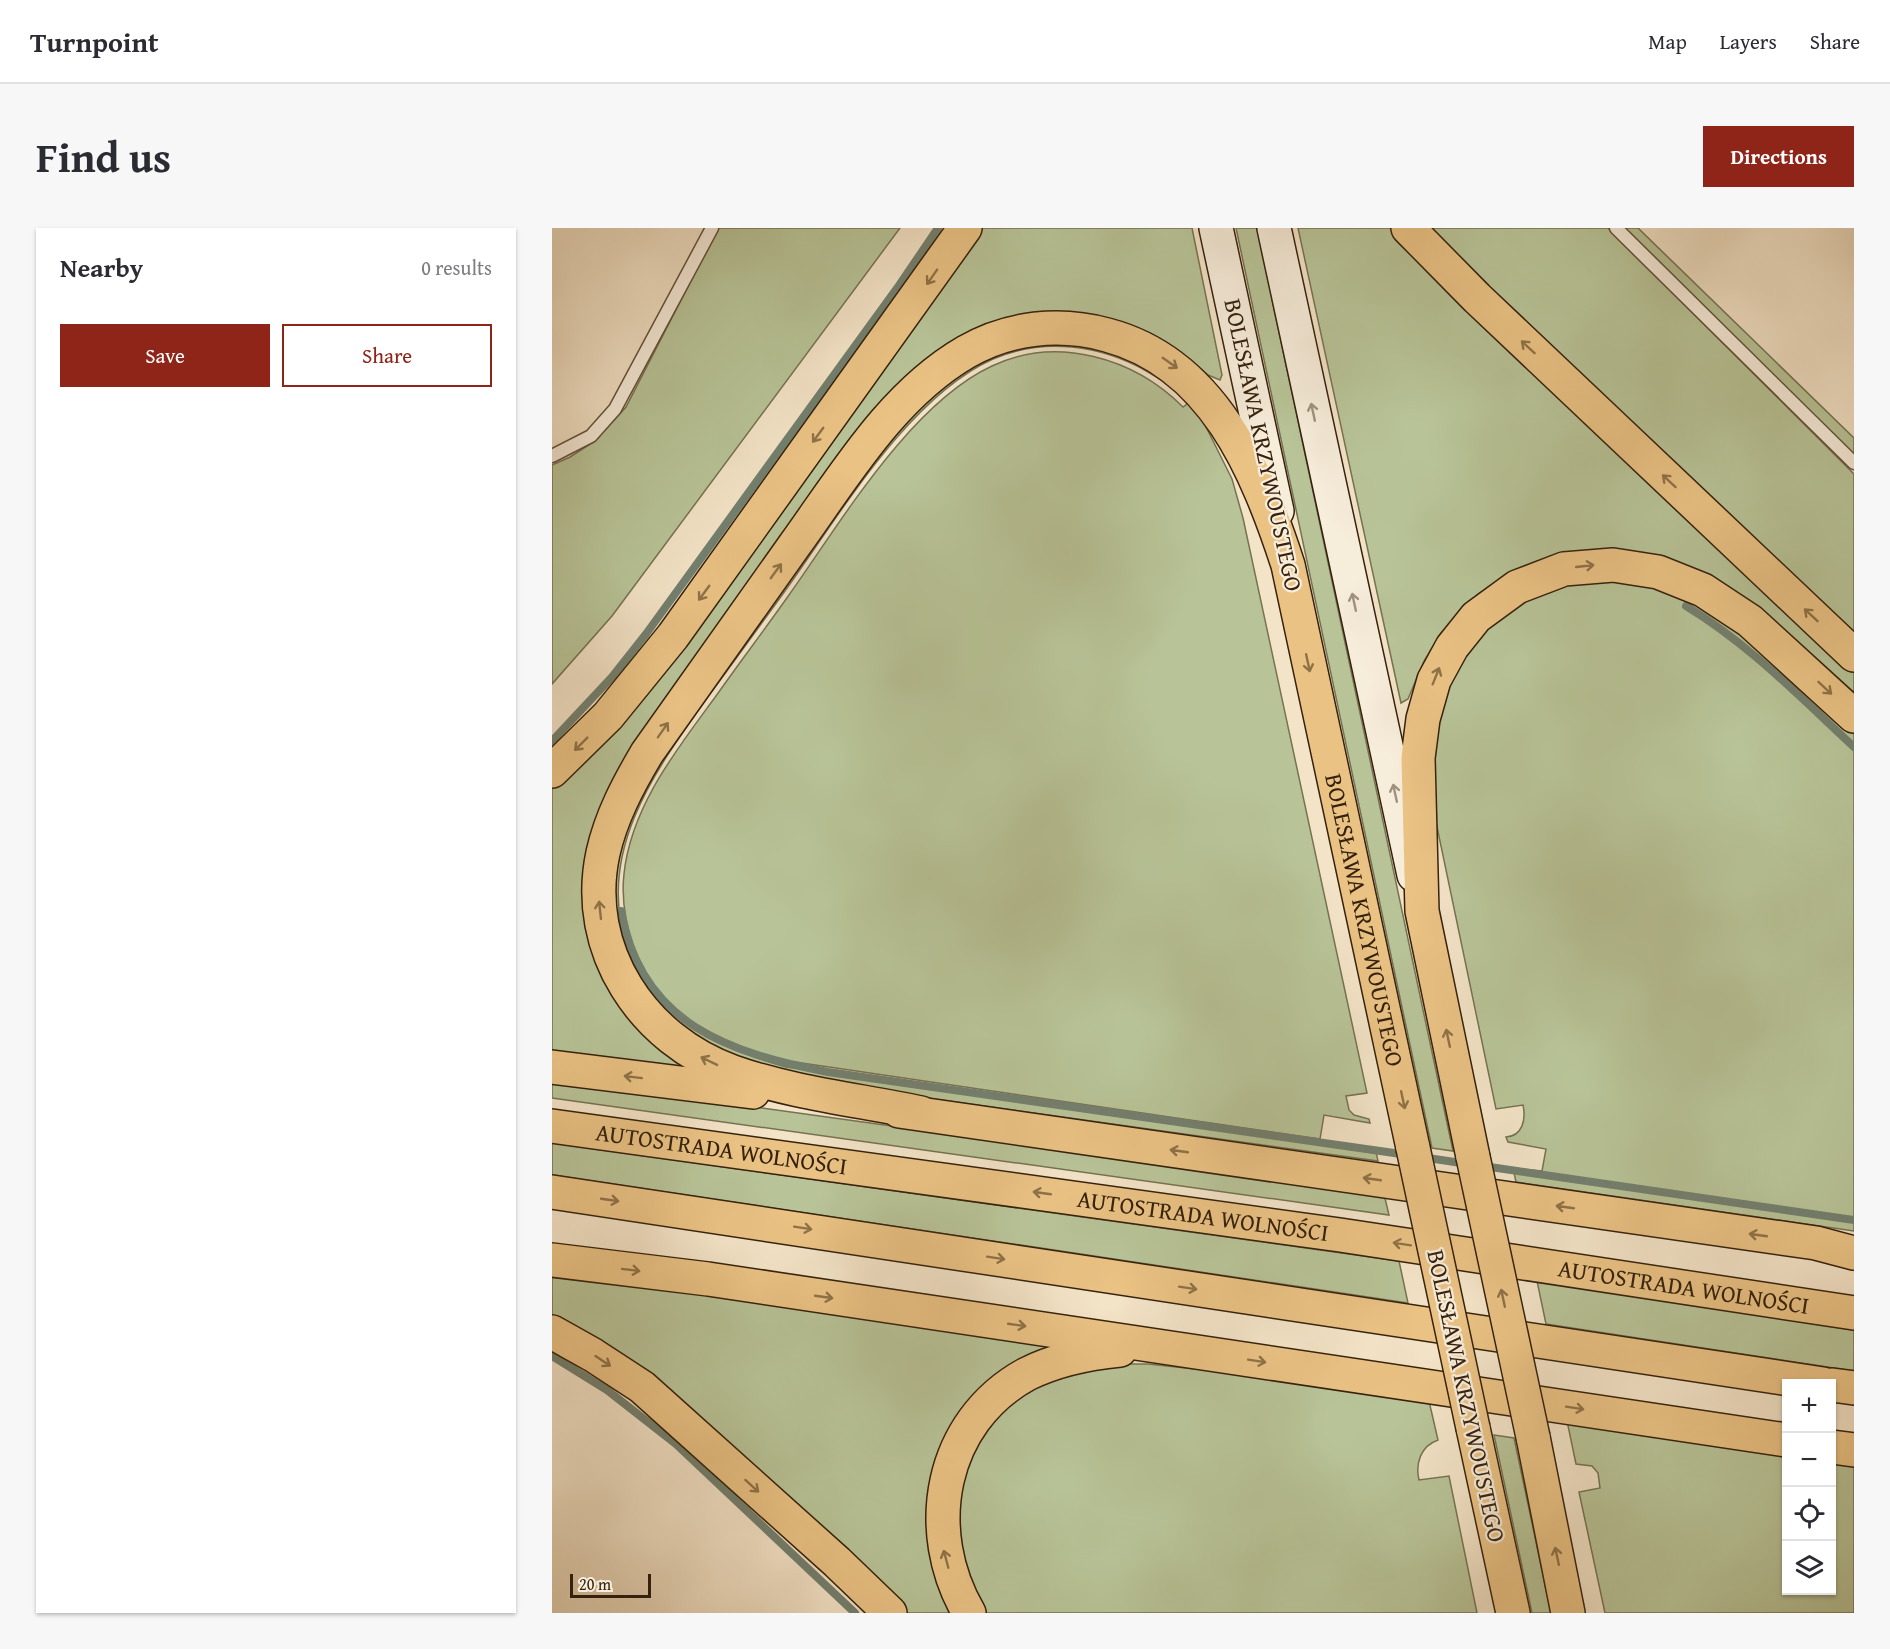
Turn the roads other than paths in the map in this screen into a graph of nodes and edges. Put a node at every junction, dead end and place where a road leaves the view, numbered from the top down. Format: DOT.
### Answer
graph roads {
  1 [pos="712,228"];
  2 [pos="965,228"];
  3 [pos="1216,228"];
  4 [pos="1274,228"];
  5 [pos="1408,228"];
  6 [pos="1616,228"];
  7 [pos="552,456"];
  8 [pos="1854,464"];
  9 [pos="1288,565"];
  10 [pos="1854,655"];
  11 [pos="1854,716"];
  12 [pos="552,771"];
  13 [pos="1422,912"];
  14 [pos="552,1068"];
  15 [pos="921,1113"];
  16 [pos="552,1126"];
  17 [pos="552,1192"];
  18 [pos="1854,1242"];
  19 [pos="1816,1243"];
  20 [pos="1854,1253"];
  21 [pos="552,1260"];
  22 [pos="1854,1312"];
  23 [pos="552,1332"];
  24 [pos="1200,1352"];
  25 [pos="1796,1379"];
  26 [pos="1836,1386"];
  27 [pos="1854,1388"];
  28 [pos="1782,1439"];
  29 [pos="1836,1448"];
  30 [pos="1854,1450"];
  31 [pos="1511,1609"];
  32 [pos="890,1613"];
  33 [pos="969,1613"];
  34 [pos="1569,1613"];
  1 -- 7 [label="lane"];
  2 -- 12 [label="highway, one-way"];
  3 -- 9 [label="main road, BOLESŁAWA KRZYWOUSTEGO"];
  13 -- 4 [label="main road, one-way"];
  10 -- 5 [label="highway, one-way"];
  6 -- 8 [label="lane"];
  15 -- 9 [label="highway, one-way"];
  9 -- 31 [label="highway, BOLESŁAWA KRZYWOUSTEGO, one-way, bridge"];
  13 -- 11 [label="highway, one-way"];
  34 -- 13 [label="highway, one-way, bridge"];
  15 -- 14 [label="highway, one-way"];
  19 -- 15 [label="highway, one-way"];
  22 -- 16 [label="highway, AUTOSTRADA WOLNOŚCI, one-way"];
  17 -- 25 [label="highway, one-way"];
  18 -- 19 [label="highway"];
  19 -- 20 [label="highway"];
  21 -- 24 [label="highway, one-way"];
  23 -- 32 [label="highway, one-way"];
  24 -- 28 [label="highway, one-way"];
  33 -- 24 [label="highway, one-way"];
  26 -- 27 [label="highway"];
  29 -- 30 [label="highway"];
}
